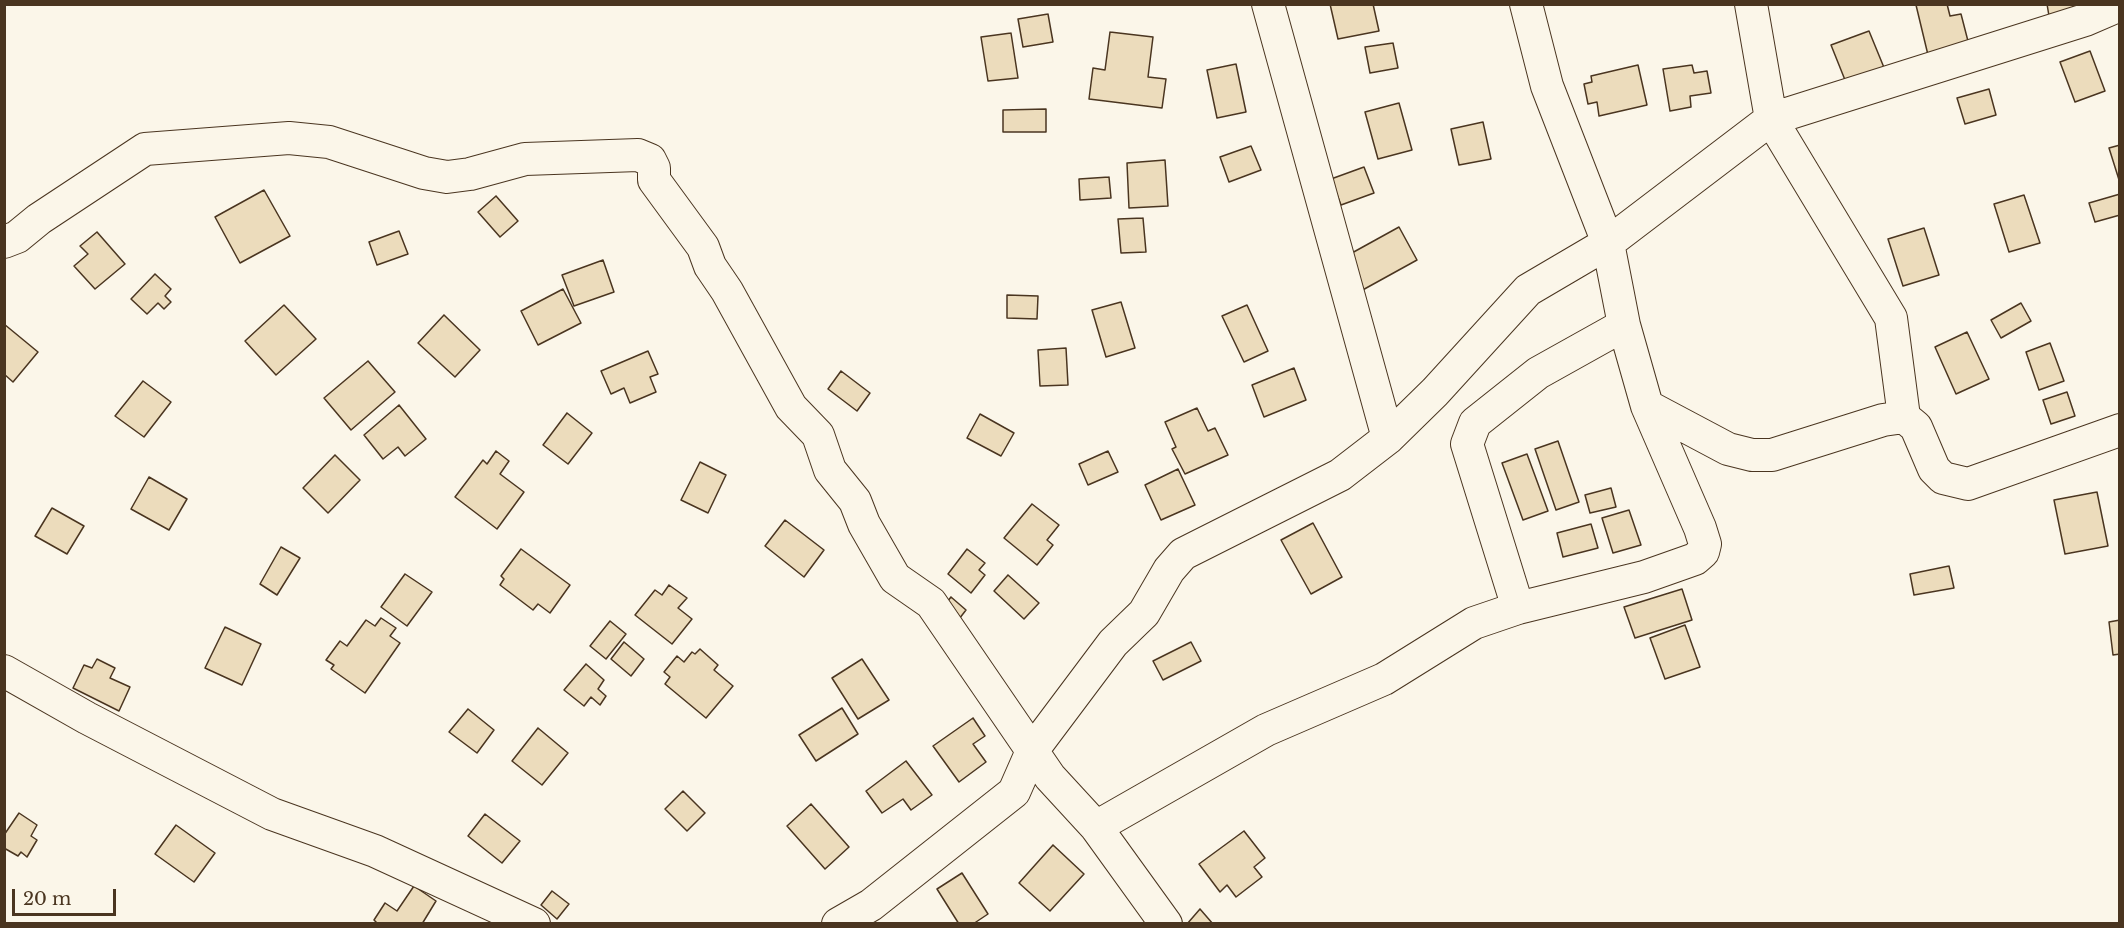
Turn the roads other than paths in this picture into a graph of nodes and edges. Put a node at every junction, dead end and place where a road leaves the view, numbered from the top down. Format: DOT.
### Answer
graph roads {
  1 [pos="1268,4"];
  2 [pos="1526,4"];
  3 [pos="1751,4"];
  4 [pos="2120,5"];
  5 [pos="1771,119"];
  6 [pos="4,242"];
  7 [pos="1608,243"];
  8 [pos="1624,325"];
  9 [pos="1647,406"];
  10 [pos="1904,417"];
  11 [pos="2120,430"];
  12 [pos="1388,438"];
  13 [pos="1518,608"];
  14 [pos="4,671"];
  15 [pos="1032,750"];
  16 [pos="1096,827"];
  17 [pos="534,924"];
  18 [pos="838,924"];
  19 [pos="1166,924"];
  1 -- 12 [label="street"];
  2 -- 7 [label="street"];
  3 -- 5 [label="street"];
  4 -- 5 [label="street"];
  5 -- 7 [label="street"];
  5 -- 10 [label="street"];
  6 -- 15 [label="street"];
  7 -- 8 [label="street"];
  7 -- 12 [label="street"];
  8 -- 9 [label="street"];
  8 -- 13 [label="street"];
  9 -- 10 [label="street"];
  9 -- 13 [label="street"];
  10 -- 11 [label="street"];
  12 -- 15 [label="street"];
  13 -- 16 [label="street"];
  14 -- 17 [label="street"];
  15 -- 16 [label="street"];
  15 -- 18 [label="street"];
  16 -- 19 [label="street"];
}
